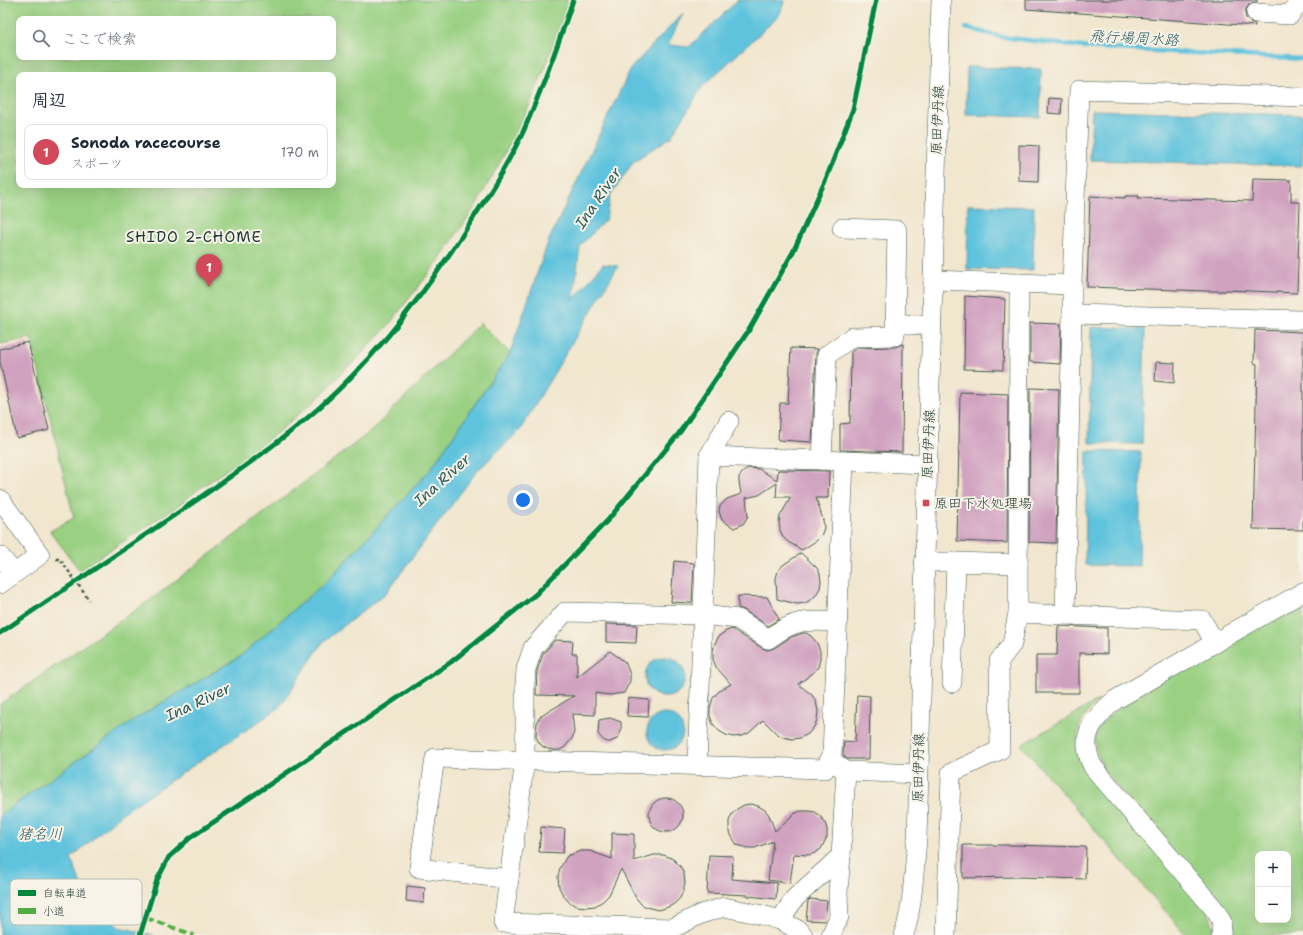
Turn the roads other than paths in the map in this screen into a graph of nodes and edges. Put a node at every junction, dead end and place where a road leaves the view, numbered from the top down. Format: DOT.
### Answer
graph roads {
  1 [pos="940,0"];
  2 [pos="1300,0"];
  3 [pos="1256,13"];
  4 [pos="1303,97"];
  5 [pos="842,228"];
  6 [pos="933,280"];
  7 [pos="1019,283"];
  8 [pos="1072,285"];
  9 [pos="1072,314"];
  10 [pos="1303,320"];
  11 [pos="896,323"];
  12 [pos="931,326"];
  13 [pos="729,421"];
  14 [pos="709,456"];
  15 [pos="822,460"];
  16 [pos="844,461"];
  17 [pos="927,464"];
  18 [pos="0,498"];
  19 [pos="0,556"];
  20 [pos="924,562"];
  21 [pos="956,562"];
  22 [pos="1018,564"];
  23 [pos="7,579"];
  24 [pos="1303,592"];
  25 [pos="1018,613"];
  26 [pos="703,615"];
  27 [pos="1065,615"];
  28 [pos="838,622"];
  29 [pos="1215,643"];
  30 [pos="952,683"];
  31 [pos="830,759"];
  32 [pos="525,760"];
  33 [pos="697,765"];
  34 [pos="846,771"];
  35 [pos="918,774"];
  36 [pos="842,856"];
  37 [pos="508,879"];
  38 [pos="780,920"];
  39 [pos="803,935"];
  40 [pos="831,935"];
  41 [pos="904,935"];
  42 [pos="946,935"];
  43 [pos="1221,935"];
  1 -- 6 [label="street, 原田伊丹線"];
  2 -- 3 [label="street"];
  4 -- 8 [label="street"];
  5 -- 11 [label="street"];
  6 -- 7 [label="street"];
  6 -- 12 [label="street, 原田伊丹線"];
  7 -- 8 [label="street"];
  7 -- 22 [label="street"];
  8 -- 9 [label="street"];
  9 -- 10 [label="street"];
  9 -- 27 [label="street"];
  11 -- 12 [label="street"];
  11 -- 15 [label="street"];
  12 -- 17 [label="street, 原田伊丹線"];
  13 -- 14 [label="street"];
  14 -- 15 [label="street"];
  14 -- 26 [label="street"];
  15 -- 16 [label="street"];
  16 -- 17 [label="street"];
  16 -- 28 [label="street"];
  17 -- 20 [label="street, 原田伊丹線"];
  18 -- 23 [label="street"];
  19 -- 23 [label="street"];
  20 -- 21 [label="street"];
  20 -- 35 [label="street, 原田伊丹線"];
  21 -- 22 [label="street"];
  21 -- 30 [label="street"];
  22 -- 25 [label="street"];
  24 -- 29 [label="street"];
  25 -- 27 [label="street"];
  25 -- 42 [label="street"];
  26 -- 28 [label="street"];
  26 -- 32 [label="street"];
  26 -- 33 [label="street"];
  27 -- 29 [label="street"];
  28 -- 31 [label="street"];
  29 -- 43 [label="street"];
  31 -- 33 [label="street"];
  31 -- 34 [label="street"];
  32 -- 33 [label="street"];
  32 -- 37 [label="street"];
  32 -- 37 [label="street"];
  34 -- 35 [label="street"];
  34 -- 36 [label="street"];
  35 -- 41 [label="street, 原田伊丹線"];
  36 -- 38 [label="street"];
  36 -- 40 [label="street"];
  37 -- 38 [label="street"];
  38 -- 39 [label="street"];
}
